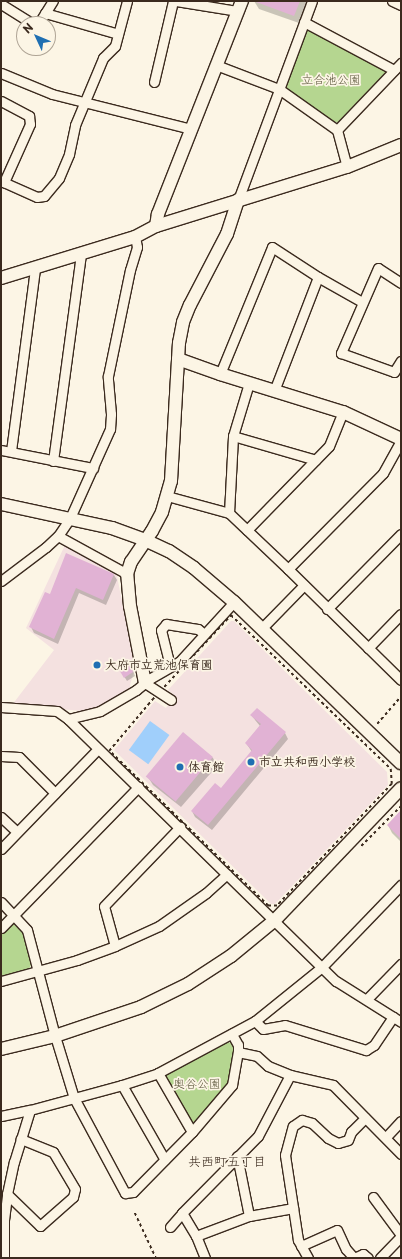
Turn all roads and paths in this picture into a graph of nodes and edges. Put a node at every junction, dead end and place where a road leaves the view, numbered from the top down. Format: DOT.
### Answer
graph roads {
  1 [pos="53,1"];
  2 [pos="127,1"];
  3 [pos="175,1"];
  4 [pos="312,1"];
  5 [pos="392,1"];
  6 [pos="1,4"];
  7 [pos="401,5"];
  8 [pos="240,6"];
  9 [pos="45,13"];
  10 [pos="20,16"];
  11 [pos="43,16"];
  12 [pos="304,22"];
  13 [pos="118,34"];
  14 [pos="401,64"];
  15 [pos="216,65"];
  16 [pos="394,70"];
  17 [pos="1,73"];
  18 [pos="154,82"];
  19 [pos="279,89"];
  20 [pos="1,102"];
  21 [pos="84,102"];
  22 [pos="191,129"];
  23 [pos="337,130"];
  24 [pos="401,145"];
  25 [pos="347,167"];
  26 [pos="2,181"];
  27 [pos="238,200"];
  28 [pos="156,226"];
  29 [pos="135,237"];
  30 [pos="81,254"];
  31 [pos="35,268"];
  32 [pos="318,277"];
  33 [pos="1,278"];
  34 [pos="401,283"];
  35 [pos="362,302"];
  36 [pos="178,359"];
  37 [pos="401,361"];
  38 [pos="220,374"];
  39 [pos="398,375"];
  40 [pos="249,383"];
  41 [pos="274,391"];
  42 [pos="343,412"];
  43 [pos="233,436"];
  44 [pos="401,439"];
  45 [pos="1,450"];
  46 [pos="11,451"];
  47 [pos="52,460"];
  48 [pos="316,460"];
  49 [pos="93,468"];
  50 [pos="167,496"];
  51 [pos="1,504"];
  52 [pos="229,514"];
  53 [pos="70,518"];
  54 [pos="247,530"];
  55 [pos="401,534"];
  56 [pos="58,536"];
  57 [pos="145,540"];
  58 [pos="288,569"];
  59 [pos="127,574"];
  60 [pos="1,581"];
  61 [pos="304,585"];
  62 [pos="234,602"];
  63 [pos="327,609"];
  64 [pos="401,614"];
  65 [pos="262,628"];
  66 [pos="204,634"];
  67 [pos="368,648"];
  68 [pos="170,666"];
  69 [pos="401,680"];
  70 [pos="145,684"];
  71 [pos="158,694"];
  72 [pos="401,696"];
  73 [pos="171,700"];
  74 [pos="1,707"];
  75 [pos="68,719"];
  76 [pos="368,732"];
  77 [pos="98,750"];
  78 [pos="1,756"];
  79 [pos="401,764"];
  80 [pos="138,788"];
  81 [pos="401,788"];
  82 [pos="55,794"];
  83 [pos="1,817"];
  84 [pos="180,827"];
  85 [pos="17,832"];
  86 [pos="1,849"];
  87 [pos="227,874"];
  88 [pos="401,886"];
  89 [pos="1,902"];
  90 [pos="13,915"];
  91 [pos="274,920"];
  92 [pos="1,928"];
  93 [pos="115,946"];
  94 [pos="401,964"];
  95 [pos="322,967"];
  96 [pos="38,972"];
  97 [pos="1,981"];
  98 [pos="367,999"];
  99 [pos="392,1017"];
  100 [pos="256,1020"];
  101 [pos="401,1022"];
  102 [pos="232,1034"];
  103 [pos="55,1036"];
  104 [pos="1,1049"];
  105 [pos="238,1052"];
  106 [pos="158,1073"];
  107 [pos="290,1075"];
  108 [pos="122,1085"];
  109 [pos="74,1098"];
  110 [pos="30,1110"];
  111 [pos="1,1116"];
  112 [pos="365,1118"];
  113 [pos="401,1121"];
  114 [pos="192,1132"];
  115 [pos="386,1137"];
  116 [pos="21,1139"];
  117 [pos="401,1154"];
  118 [pos="237,1156"];
  119 [pos="165,1160"];
  120 [pos="7,1194"];
  121 [pos="374,1197"];
  122 [pos="293,1208"];
  123 [pos="135,1212"];
  124 [pos="182,1213"];
  125 [pos="249,1216"];
  126 [pos="170,1227"];
  127 [pos="196,1236"];
  128 [pos="400,1240"];
  129 [pos="301,1246"];
  130 [pos="4,1258"];
  131 [pos="156,1258"];
  132 [pos="206,1258"];
  133 [pos="308,1258"];
  134 [pos="368,1258"];
  135 [pos="380,1258"];
  1 -- 9 [label="street"];
  2 -- 13 [label="street"];
  3 -- 8 [label="street"];
  3 -- 18 [label="street"];
  4 -- 12 [label="street"];
  5 -- 7 [label="street"];
  6 -- 10 [label="street"];
  8 -- 15 [label="street"];
  9 -- 11 [label="street"];
  9 -- 13 [label="street"];
  12 -- 16 [label="street"];
  12 -- 19 [label="street"];
  13 -- 21 [label="street"];
  14 -- 16 [label="street"];
  15 -- 19 [label="street"];
  15 -- 22 [label="street"];
  16 -- 23 [label="street"];
  17 -- 21 [label="street"];
  19 -- 23 [label="street"];
  19 -- 27 [label="street"];
  20 -- 26 [label="street"];
  21 -- 22 [label="street"];
  21 -- 26 [label="street"];
  22 -- 28 [label="street"];
  23 -- 25 [label="street"];
  24 -- 25 [label="street"];
  25 -- 27 [label="street"];
  27 -- 28 [label="street"];
  27 -- 36 [label="street"];
  28 -- 29 [label="street"];
  29 -- 30 [label="street"];
  29 -- 49 [label="street"];
  30 -- 31 [label="street"];
  30 -- 47 [label="street"];
  31 -- 33 [label="street"];
  31 -- 46 [label="street"];
  32 -- 35 [label="street"];
  32 -- 38 [label="street"];
  32 -- 41 [label="street"];
  34 -- 35 [label="street"];
  35 -- 39 [label="street"];
  36 -- 38 [label="street"];
  36 -- 50 [label="street"];
  37 -- 39 [label="street"];
  38 -- 40 [label="street"];
  40 -- 41 [label="street"];
  40 -- 43 [label="street"];
  41 -- 42 [label="street"];
  42 -- 44 [label="street"];
  42 -- 48 [label="street"];
  43 -- 48 [label="street"];
  43 -- 52 [label="street"];
  44 -- 58 [label="street"];
  45 -- 46 [label="street"];
  46 -- 47 [label="street"];
  47 -- 49 [label="street"];
  48 -- 54 [label="street"];
  49 -- 53 [label="street"];
  50 -- 52 [label="street"];
  50 -- 57 [label="street"];
  51 -- 53 [label="street"];
  52 -- 54 [label="street"];
  53 -- 56 [label="street"];
  53 -- 57 [label="street"];
  54 -- 58 [label="street"];
  55 -- 63 [label="street"];
  56 -- 59 [label="street"];
  56 -- 60 [label="street"];
  57 -- 59 [label="street"];
  57 -- 62 [label="street"];
  58 -- 61 [label="street"];
  59 -- 70 [label="street"];
  61 -- 63 [label="street"];
  61 -- 65 [label="street"];
  62 -- 65 [label="street"];
  62 -- 66 [label="street"];
  63 -- 67 [label="street"];
  64 -- 67 [label="street"];
  65 -- 76 [label="street"];
  66 -- 68 [label="street"];
  66 -- 68 [label="street"];
  67 -- 69 [label="street"];
  68 -- 70 [label="street"];
  70 -- 71 [label="street"];
  70 -- 75 [label="street"];
  71 -- 71 [label="path"];
  71 -- 73 [label="street"];
  72 -- 76 [label="path"];
  74 -- 75 [label="street"];
  75 -- 77 [label="street"];
  76 -- 79 [label="street"];
  77 -- 80 [label="street"];
  77 -- 82 [label="street"];
  78 -- 82 [label="street"];
  80 -- 84 [label="street"];
  80 -- 90 [label="street"];
  81 -- 91 [label="street"];
  82 -- 85 [label="street"];
  83 -- 85 [label="street"];
  84 -- 87 [label="street"];
  84 -- 93 [label="street"];
  85 -- 86 [label="street"];
  87 -- 91 [label="street"];
  87 -- 93 [label="street"];
  88 -- 95 [label="street"];
  89 -- 90 [label="street"];
  90 -- 92 [label="street"];
  90 -- 96 [label="street"];
  91 -- 95 [label="street"];
  91 -- 103 [label="street"];
  93 -- 96 [label="street"];
  94 -- 98 [label="street"];
  95 -- 98 [label="street"];
  95 -- 100 [label="street"];
  96 -- 97 [label="street"];
  96 -- 103 [label="street"];
  98 -- 99 [label="street"];
  99 -- 100 [label="street"];
  99 -- 101 [label="street"];
  100 -- 102 [label="street"];
  102 -- 105 [label="street"];
  102 -- 106 [label="street"];
  103 -- 104 [label="street"];
  103 -- 109 [label="street"];
  105 -- 107 [label="street"];
  105 -- 114 [label="street"];
  106 -- 108 [label="street"];
  106 -- 114 [label="street"];
  107 -- 112 [label="street"];
  107 -- 118 [label="street"];
  108 -- 109 [label="street"];
  108 -- 119 [label="street"];
  109 -- 110 [label="street"];
  109 -- 119 [label="street"];
  110 -- 111 [label="street"];
  110 -- 116 [label="street"];
  112 -- 115 [label="street"];
  112 -- 122 [label="street"];
  113 -- 115 [label="street"];
  114 -- 119 [label="street"];
  115 -- 117 [label="street"];
  116 -- 120 [label="street"];
  116 -- 120 [label="street"];
  118 -- 124 [label="street"];
  118 -- 125 [label="street"];
  120 -- 130 [label="street"];
  121 -- 128 [label="street"];
  122 -- 125 [label="street"];
  122 -- 129 [label="street"];
  123 -- 131 [label="path"];
  124 -- 126 [label="street"];
  124 -- 127 [label="street"];
  125 -- 127 [label="street"];
  127 -- 132 [label="street"];
  128 -- 135 [label="street"];
  129 -- 133 [label="street"];
  129 -- 134 [label="street"];
}
